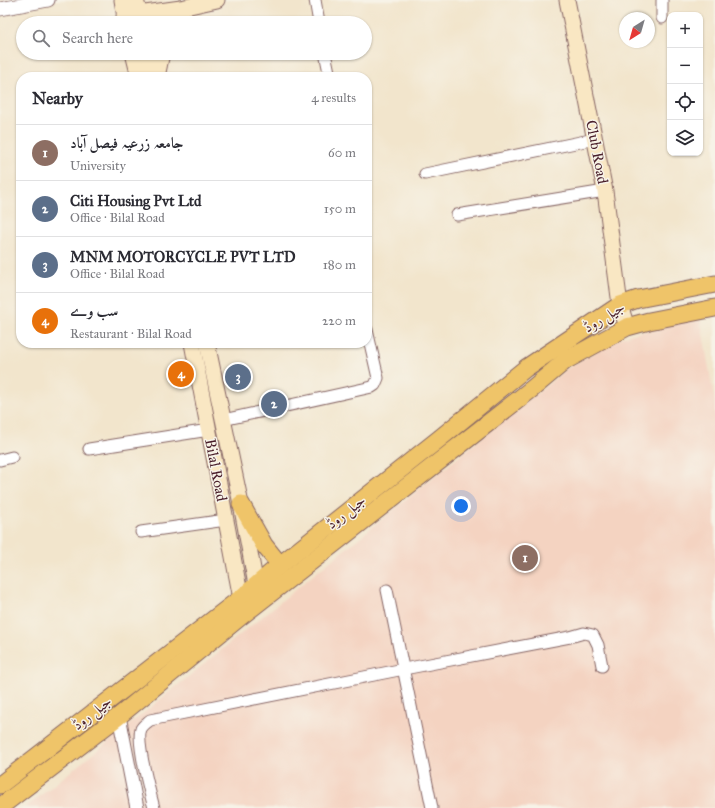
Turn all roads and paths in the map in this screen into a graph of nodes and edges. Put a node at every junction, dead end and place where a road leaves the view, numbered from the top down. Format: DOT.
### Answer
graph roads {
  1 [pos="48,0"];
  2 [pos="122,0"];
  3 [pos="136,0"];
  4 [pos="217,0"];
  5 [pos="315,0"];
  6 [pos="567,0"];
  7 [pos="662,0"];
  8 [pos="181,8"];
  9 [pos="0,9"];
  10 [pos="124,16"];
  11 [pos="140,16"];
  12 [pos="152,16"];
  13 [pos="176,16"];
  14 [pos="318,16"];
  15 [pos="662,18"];
  16 [pos="135,60"];
  17 [pos="149,60"];
  18 [pos="161,60"];
  19 [pos="326,60"];
  20 [pos="138,72"];
  21 [pos="152,72"];
  22 [pos="158,72"];
  23 [pos="329,72"];
  24 [pos="595,139"];
  25 [pos="425,174"];
  26 [pos="605,191"];
  27 [pos="457,215"];
  28 [pos="715,284"];
  29 [pos="620,305"];
  30 [pos="715,308"];
  31 [pos="627,327"];
  32 [pos="193,348"];
  33 [pos="208,348"];
  34 [pos="371,348"];
  35 [pos="223,420"];
  36 [pos="208,430"];
  37 [pos="89,449"];
  38 [pos="12,457"];
  39 [pos="0,460"];
  40 [pos="241,504"];
  41 [pos="226,520"];
  42 [pos="141,532"];
  43 [pos="280,565"];
  44 [pos="256,585"];
  45 [pos="387,590"];
  46 [pos="241,598"];
  47 [pos="258,604"];
  48 [pos="244,614"];
  49 [pos="602,666"];
  50 [pos="404,669"];
  51 [pos="119,716"];
  52 [pos="0,785"];
  53 [pos="0,807"];
  54 [pos="137,808"];
  55 [pos="154,808"];
  56 [pos="432,808"];
  1 -- 9 [label="street"];
  2 -- 10 [label="main road"];
  3 -- 11 [label="main road"];
  4 -- 8 [label="main road"];
  5 -- 14 [label="street"];
  6 -- 24 [label="main road, Club Road"];
  7 -- 15 [label="street"];
  8 -- 12 [label="main road"];
  8 -- 13 [label="main road"];
  16 -- 20 [label="main road"];
  17 -- 21 [label="main road"];
  18 -- 22 [label="main road"];
  19 -- 23 [label="street"];
  24 -- 25 [label="street"];
  24 -- 26 [label="main road, Club Road"];
  26 -- 27 [label="street"];
  26 -- 29 [label="main road, Club Road"];
  28 -- 29 [label="main road, جیل روڈ"];
  29 -- 31 [label="main road, Club Road"];
  29 -- 43 [label="main road, جیل روڈ"];
  30 -- 31 [label="main road, جیل روڈ"];
  31 -- 47 [label="main road, جیل روڈ"];
  32 -- 36 [label="main road, Bilal Road"];
  33 -- 35 [label="main road, Bilal Road"];
  34 -- 35 [label="street"];
  35 -- 40 [label="main road, Bilal Road"];
  36 -- 37 [label="street"];
  36 -- 41 [label="main road, Bilal Road"];
  38 -- 39 [label="street"];
  40 -- 43 [label="main road"];
  40 -- 44 [label="main road, Bilal Road"];
  41 -- 42 [label="street"];
  41 -- 46 [label="main road, Bilal Road"];
  43 -- 44 [label="main road, جیل روڈ"];
  44 -- 46 [label="main road, جیل روڈ"];
  44 -- 47 [label="main road, Bilal Road"];
  45 -- 50 [label="street"];
  46 -- 48 [label="main road, Bilal Road"];
  46 -- 52 [label="main road, جیل روڈ"];
  47 -- 48 [label="main road, جیل روڈ"];
  48 -- 51 [label="main road, جیل روڈ"];
  49 -- 50 [label="street"];
  50 -- 55 [label="street"];
  50 -- 56 [label="street"];
  51 -- 53 [label="main road, جیل روڈ"];
  51 -- 54 [label="street"];
}
